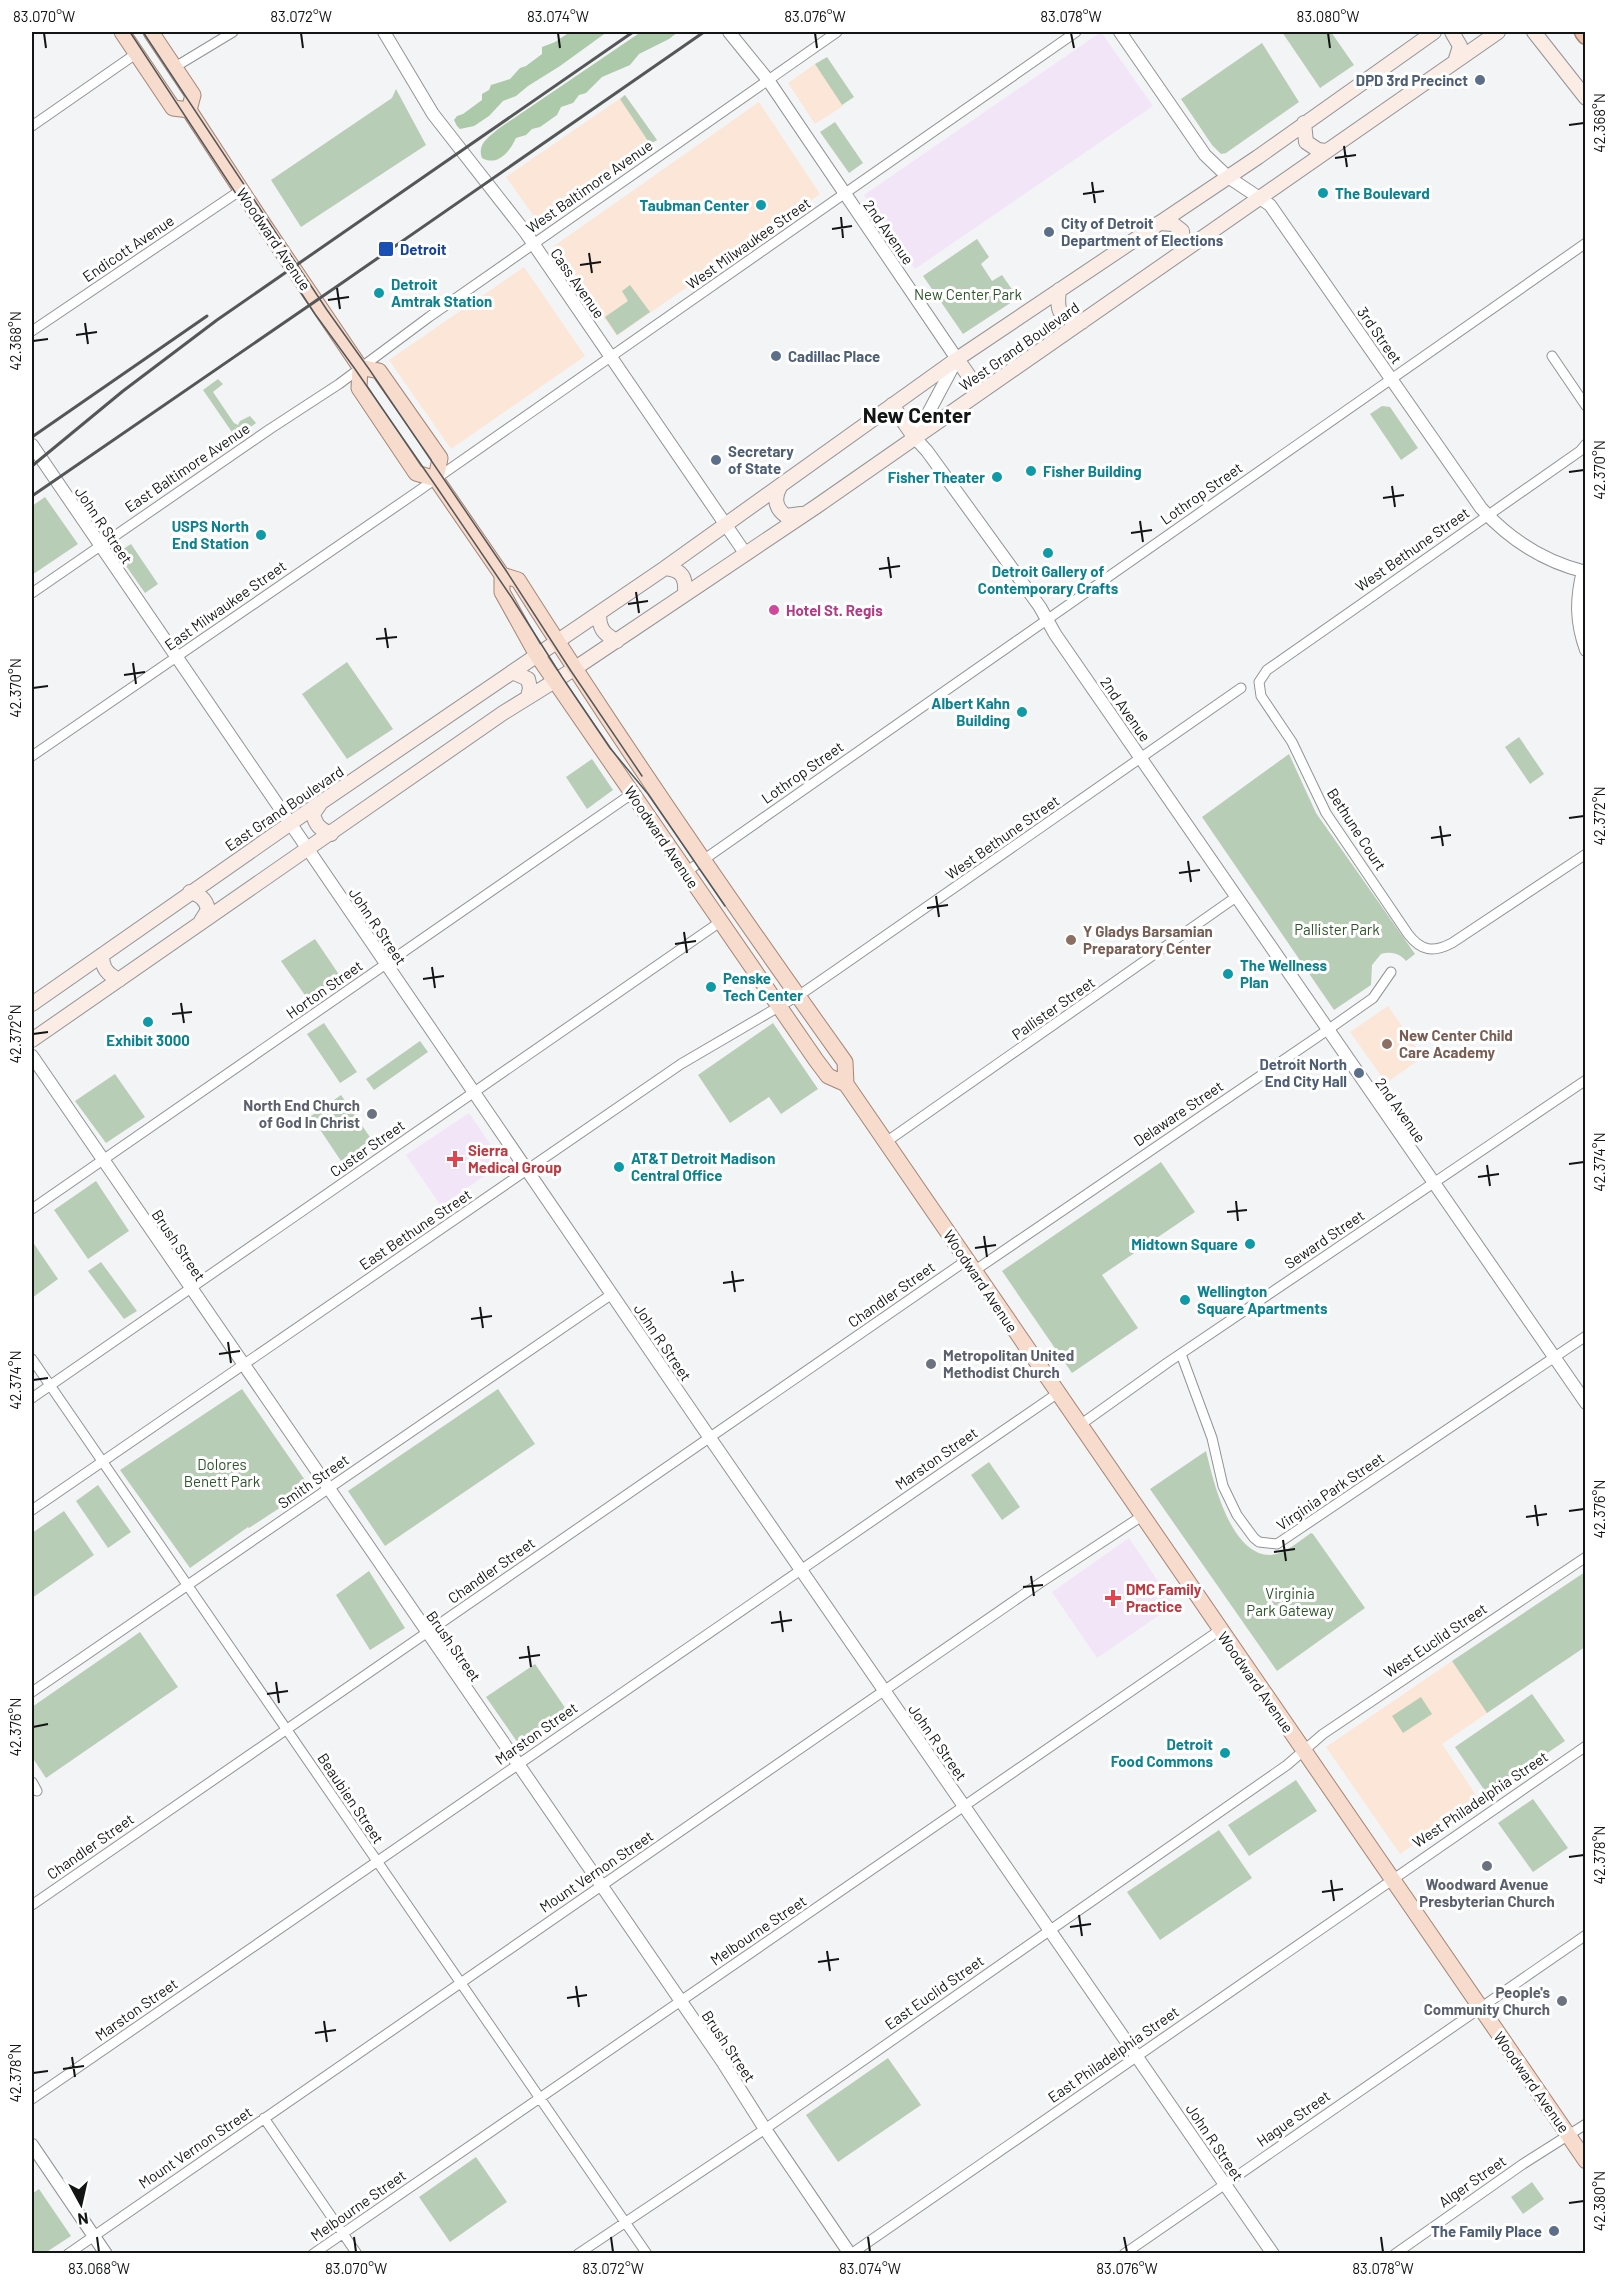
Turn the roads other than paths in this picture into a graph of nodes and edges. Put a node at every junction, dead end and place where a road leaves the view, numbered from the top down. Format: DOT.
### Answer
graph roads {
  1 [pos="122,32"];
  2 [pos="151,32"];
  3 [pos="233,32"];
  4 [pos="384,32"];
  5 [pos="729,32"];
  6 [pos="837,32"];
  7 [pos="1076,32"];
  8 [pos="1120,32"];
  9 [pos="1434,32"];
  10 [pos="1452,32"];
  11 [pos="1498,32"];
  12 [pos="1583,32"];
  13 [pos="1539,35"];
  14 [pos="1586,36"];
  15 [pos="137,53"];
  16 [pos="1455,62"];
  17 [pos="175,67"];
  18 [pos="768,80"];
  19 [pos="1586,98"];
  20 [pos="189,110"];
  21 [pos="1304,123"];
  22 [pos="32,126"];
  23 [pos="1326,151"];
  24 [pos="1228,177"];
  25 [pos="241,190"];
  26 [pos="844,193"];
  27 [pos="1260,197"];
  28 [pos="1159,223"];
  29 [pos="1586,243"];
  30 [pos="533,244"];
  31 [pos="1179,254"];
  32 [pos="1059,290"];
  33 [pos="1082,322"];
  34 [pos="32,330"];
  35 [pos="1552,356"];
  36 [pos="610,357"];
  37 [pos="957,359"];
  38 [pos="360,367"];
  39 [pos="1392,378"];
  40 [pos="980,392"];
  41 [pos="892,405"];
  42 [pos="1586,406"];
  43 [pos="915,438"];
  44 [pos="1586,444"];
  45 [pos="32,445"];
  46 [pos="436,479"];
  47 [pos="781,485"];
  48 [pos="803,514"];
  49 [pos="1488,515"];
  50 [pos="726,526"];
  51 [pos="100,546"];
  52 [pos="745,553"];
  53 [pos="665,568"];
  54 [pos="1584,572"];
  55 [pos="502,575"];
  56 [pos="32,593"];
  57 [pos="685,594"];
  58 [pos="599,613"];
  59 [pos="1047,620"];
  60 [pos="557,641"];
  61 [pos="617,641"];
  62 [pos="1586,650"];
  63 [pos="537,655"];
  64 [pos="176,658"];
  65 [pos="574,669"];
  66 [pos="512,672"];
  67 [pos="555,682"];
  68 [pos="1259,682"];
  69 [pos="1241,688"];
  70 [pos="528,698"];
  71 [pos="32,756"];
  72 [pos="1142,757"];
  73 [pos="633,793"];
  74 [pos="321,802"];
  75 [pos="290,823"];
  76 [pos="331,834"];
  77 [pos="308,850"];
  78 [pos="1586,854"];
  79 [pos="703,859"];
  80 [pos="686,872"];
  81 [pos="190,892"];
  82 [pos="1236,897"];
  83 [pos="720,922"];
  84 [pos="198,925"];
  85 [pos="102,955"];
  86 [pos="386,964"];
  87 [pos="1390,972"];
  88 [pos="119,980"];
  89 [pos="797,996"];
  90 [pos="32,1004"];
  91 [pos="778,1007"];
  92 [pos="1329,1029"];
  93 [pos="32,1040"];
  94 [pos="32,1056"];
  95 [pos="1586,1080"];
  96 [pos="846,1084"];
  97 [pos="474,1093"];
  98 [pos="886,1142"];
  99 [pos="103,1160"];
  100 [pos="527,1170"];
  101 [pos="1434,1183"];
  102 [pos="32,1209"];
  103 [pos="970,1265"];
  104 [pos="190,1288"];
  105 [pos="612,1294"];
  106 [pos="1586,1336"];
  107 [pos="1181,1354"];
  108 [pos="1554,1357"];
  109 [pos="32,1359"];
  110 [pos="243,1365"];
  111 [pos="50,1385"];
  112 [pos="1058,1393"];
  113 [pos="32,1398"];
  114 [pos="1586,1403"];
  115 [pos="1080,1425"];
  116 [pos="710,1437"];
  117 [pos="102,1461"];
  118 [pos="327,1489"];
  119 [pos="32,1510"];
  120 [pos="1142,1516"];
  121 [pos="1586,1557"];
  122 [pos="801,1570"];
  123 [pos="187,1586"];
  124 [pos="1220,1630"];
  125 [pos="426,1633"];
  126 [pos="884,1691"];
  127 [pos="32,1692"];
  128 [pos="285,1730"];
  129 [pos="1586,1746"];
  130 [pos="1304,1751"];
  131 [pos="517,1765"];
  132 [pos="32,1782"];
  133 [pos="37,1791"];
  134 [pos="965,1806"];
  135 [pos="376,1862"];
  136 [pos="1392,1879"];
  137 [pos="601,1886"];
  138 [pos="32,1905"];
  139 [pos="1050,1929"];
  140 [pos="1586,1935"];
  141 [pos="459,1983"];
  142 [pos="681,2001"];
  143 [pos="1480,2007"];
  144 [pos="1137,2056"];
  145 [pos="540,2098"];
  146 [pos="32,2099"];
  147 [pos="264,2118"];
  148 [pos="1586,2124"];
  149 [pos="765,2128"];
  150 [pos="1568,2135"];
  151 [pos="32,2145"];
  152 [pos="1586,2161"];
  153 [pos="1225,2184"];
  154 [pos="625,2222"];
  155 [pos="343,2233"];
  156 [pos="94,2235"];
  157 [pos="68,2253"];
  158 [pos="106,2253"];
  159 [pos="314,2253"];
  160 [pos="357,2253"];
  161 [pos="578,2253"];
  162 [pos="647,2253"];
  163 [pos="850,2253"];
  164 [pos="1124,2253"];
  165 [pos="1273,2253"];
  166 [pos="1395,2253"];
  1 -- 15 [label="main road, Woodward Avenue"];
  2 -- 17 [label="main road, Woodward Avenue"];
  3 -- 17 [label="street"];
  4 -- 30 [label="street, Cass Avenue"];
  5 -- 18 [label="street, 2nd Avenue"];
  6 -- 18 [label="street, West Baltimore Avenue"];
  7 -- 26 [label="street, West Milwaukee Street"];
  8 -- 24 [label="street, 3rd Street"];
  9 -- 21 [label="main road, West Grand Boulevard"];
  10 -- 16 [label="main road"];
  11 -- 16 [label="main road, West Grand Boulevard"];
  12 -- 14 [label="highway"];
  13 -- 19 [label="main road"];
  15 -- 20 [label="main road, Woodward Avenue"];
  15 -- 22 [label="street"];
  16 -- 23 [label="main road, West Grand Boulevard"];
  17 -- 20 [label="main road, Woodward Avenue"];
  18 -- 26 [label="street, 2nd Avenue"];
  18 -- 30 [label="street, West Baltimore Avenue"];
  20 -- 25 [label="main road, Woodward Avenue"];
  21 -- 23 [label="main road"];
  21 -- 24 [label="main road, West Grand Boulevard"];
  23 -- 27 [label="main road, West Grand Boulevard"];
  24 -- 27 [label="street, 3rd Street"];
  24 -- 28 [label="main road, West Grand Boulevard"];
  25 -- 34 [label="street, Endicott Avenue"];
  25 -- 38 [label="main road, Woodward Avenue"];
  26 -- 36 [label="street, West Milwaukee Street"];
  26 -- 37 [label="street, 2nd Avenue"];
  27 -- 31 [label="main road, West Grand Boulevard"];
  27 -- 39 [label="street, 3rd Street"];
  28 -- 31 [label="main road"];
  28 -- 32 [label="main road, West Grand Boulevard"];
  29 -- 39 [label="street, Lothrop Street"];
  30 -- 36 [label="street, Cass Avenue"];
  30 -- 38 [label="street, West Baltimore Avenue"];
  31 -- 33 [label="main road, West Grand Boulevard"];
  32 -- 33 [label="main road"];
  32 -- 37 [label="main road, West Grand Boulevard"];
  33 -- 40 [label="main road, West Grand Boulevard"];
  35 -- 42 [label="street"];
  36 -- 46 [label="street, West Milwaukee Street"];
  36 -- 50 [label="street, Cass Avenue"];
  37 -- 40 [label="main road"];
  37 -- 41 [label="main road, West Grand Boulevard"];
  37 -- 43 [label="street"];
  38 -- 46 [label="main road, Woodward Avenue"];
  38 -- 46 [label="main road, Woodward Avenue"];
  38 -- 51 [label="street, East Baltimore Avenue"];
  39 -- 49 [label="street, 3rd Street"];
  39 -- 59 [label="street, Lothrop Street"];
  40 -- 43 [label="main road, West Grand Boulevard"];
  41 -- 43 [label="main road"];
  41 -- 47 [label="main road, West Grand Boulevard"];
  43 -- 48 [label="main road, West Grand Boulevard"];
  43 -- 59 [label="street, 2nd Avenue"];
  44 -- 49 [label="street, West Bethune Street"];
  45 -- 51 [label="street, John R Street"];
  46 -- 55 [label="main road, Woodward Avenue"];
  46 -- 64 [label="street, East Milwaukee Street"];
  47 -- 48 [label="main road"];
  47 -- 50 [label="main road, West Grand Boulevard"];
  48 -- 52 [label="main road, West Grand Boulevard"];
  49 -- 54 [label="street, 3rd Street"];
  49 -- 68 [label="street, West Bethune Street"];
  50 -- 52 [label="street, Cass Avenue"];
  50 -- 53 [label="main road, West Grand Boulevard"];
  51 -- 56 [label="street, East Baltimore Avenue"];
  51 -- 64 [label="street, John R Street"];
  52 -- 57 [label="main road, West Grand Boulevard"];
  53 -- 57 [label="main road"];
  53 -- 58 [label="main road, West Grand Boulevard"];
  54 -- 62 [label="street, 3rd Street"];
  55 -- 60 [label="main road, Woodward Avenue"];
  55 -- 63 [label="main road, Woodward Avenue"];
  57 -- 61 [label="main road, West Grand Boulevard"];
  58 -- 60 [label="main road, West Grand Boulevard"];
  58 -- 61 [label="main road"];
  59 -- 72 [label="street, 2nd Avenue"];
  59 -- 79 [label="street, Lothrop Street"];
  60 -- 63 [label="main road, East Grand Boulevard"];
  60 -- 65 [label="main road, Woodward Avenue"];
  61 -- 65 [label="main road, West Grand Boulevard"];
  63 -- 66 [label="main road, East Grand Boulevard"];
  63 -- 67 [label="main road, Woodward Avenue"];
  64 -- 71 [label="street, East Milwaukee Street"];
  64 -- 75 [label="street, John R Street"];
  65 -- 67 [label="main road, West Grand Boulevard"];
  65 -- 79 [label="main road, Woodward Avenue"];
  66 -- 70 [label="main road"];
  66 -- 74 [label="main road, East Grand Boulevard"];
  67 -- 70 [label="main road"];
  67 -- 73 [label="main road, Woodward Avenue"];
  68 -- 78 [label="street, Bethune Court"];
  69 -- 72 [label="street, West Bethune Street"];
  70 -- 76 [label="main road"];
  72 -- 82 [label="street, 2nd Avenue"];
  72 -- 89 [label="street, West Bethune Street"];
  73 -- 80 [label="main road, Woodward Avenue"];
  73 -- 86 [label="street, Horton Street"];
  74 -- 75 [label="main road, East Grand Boulevard"];
  74 -- 76 [label="main road"];
  75 -- 77 [label="street, John R Street"];
  75 -- 81 [label="main road, East Grand Boulevard"];
  76 -- 77 [label="main road"];
  77 -- 84 [label="main road"];
  77 -- 86 [label="street, John R Street"];
  79 -- 80 [label="street, Lothrop Street"];
  79 -- 89 [label="main road, Woodward Avenue"];
  80 -- 83 [label="main road, Woodward Avenue"];
  81 -- 84 [label="main road"];
  81 -- 85 [label="main road, East Grand Boulevard"];
  82 -- 92 [label="street, 2nd Avenue"];
  82 -- 98 [label="street, Pallister Street"];
  83 -- 91 [label="main road, Woodward Avenue"];
  83 -- 97 [label="street, Custer Street"];
  84 -- 88 [label="main road"];
  85 -- 88 [label="main road"];
  85 -- 90 [label="main road, East Grand Boulevard"];
  86 -- 97 [label="street, John R Street"];
  86 -- 99 [label="street, Horton Street"];
  87 -- 92 [label="street, Delaware Street"];
  88 -- 93 [label="main road"];
  89 -- 91 [label="street, West Bethune Street"];
  89 -- 96 [label="main road, Woodward Avenue"];
  91 -- 96 [label="main road, Woodward Avenue"];
  91 -- 100 [label="street, East Bethune Street"];
  92 -- 101 [label="street, 2nd Avenue"];
  92 -- 103 [label="street, Delaware Street"];
  94 -- 99 [label="street, Brush Street"];
  95 -- 101 [label="street, Seward Street"];
  96 -- 98 [label="main road, Woodward Avenue"];
  97 -- 100 [label="street, John R Street"];
  97 -- 104 [label="street, Custer Street"];
  98 -- 103 [label="main road, Woodward Avenue"];
  99 -- 102 [label="street, Horton Street"];
  99 -- 104 [label="street, Brush Street"];
  100 -- 105 [label="street, John R Street"];
  100 -- 110 [label="street, East Bethune Street"];
  101 -- 107 [label="street, Seward Street"];
  101 -- 108 [label="street, 2nd Avenue"];
  103 -- 112 [label="main road, Woodward Avenue"];
  103 -- 116 [label="street, Chandler Street"];
  104 -- 110 [label="street, Brush Street"];
  104 -- 111 [label="street, Custer Street"];
  105 -- 116 [label="street, John R Street"];
  105 -- 118 [label="street, Smith Street"];
  106 -- 108 [label="street, Virginia Park Street"];
  107 -- 108 [label="street, Virginia Park Street"];
  107 -- 115 [label="street, Seward Street"];
  108 -- 114 [label="street, 2nd Avenue"];
  109 -- 111 [label="street, Beaubien Street"];
  110 -- 117 [label="street, East Bethune Street"];
  110 -- 118 [label="street, Brush Street"];
  111 -- 113 [label="street, Custer Street"];
  111 -- 117 [label="street, Beaubien Street"];
  112 -- 115 [label="main road, Woodward Avenue"];
  112 -- 122 [label="street, Marston Street"];
  115 -- 120 [label="main road, Woodward Avenue"];
  116 -- 122 [label="street, John R Street"];
  116 -- 125 [label="street, Chandler Street"];
  117 -- 119 [label="street, East Bethune Street"];
  117 -- 123 [label="street, Beaubien Street"];
  118 -- 123 [label="street, Smith Street"];
  118 -- 125 [label="street, Brush Street"];
  120 -- 124 [label="main road, Woodward Avenue"];
  120 -- 126 [label="street, Mount Vernon Street"];
  121 -- 130 [label="street, West Euclid Street"];
  122 -- 126 [label="street, John R Street"];
  122 -- 131 [label="street, Marston Street"];
  123 -- 127 [label="street, Smith Street"];
  123 -- 128 [label="street, Beaubien Street"];
  124 -- 130 [label="main road, Woodward Avenue"];
  124 -- 134 [label="street, Melbourne Street"];
  125 -- 128 [label="street, Chandler Street"];
  125 -- 131 [label="street, Brush Street"];
  126 -- 134 [label="street, John R Street"];
  126 -- 137 [label="street, Mount Vernon Street"];
  128 -- 135 [label="street, Beaubien Street"];
  128 -- 138 [label="street, Chandler Street"];
  129 -- 136 [label="street, West Philadelphia Street"];
  130 -- 136 [label="main road, Woodward Avenue"];
  130 -- 139 [label="street, East Euclid Street"];
  131 -- 135 [label="street, Marston Street"];
  131 -- 137 [label="street, Brush Street"];
  132 -- 133 [label="street"];
  134 -- 139 [label="street, John R Street"];
  134 -- 142 [label="street, Melbourne Street"];
  135 -- 141 [label="street, Beaubien Street"];
  135 -- 146 [label="street, Marston Street"];
  136 -- 143 [label="main road, Woodward Avenue"];
  136 -- 144 [label="street, East Philadelphia Street"];
  137 -- 141 [label="street, Mount Vernon Street"];
  137 -- 142 [label="street, Brush Street"];
  139 -- 144 [label="street, John R Street"];
  139 -- 149 [label="street, East Euclid Street"];
  140 -- 143 [label="street, Hague Street"];
  141 -- 145 [label="street, Beaubien Street"];
  141 -- 147 [label="street, Mount Vernon Street"];
  142 -- 145 [label="street, Melbourne Street"];
  142 -- 149 [label="street, Brush Street"];
  143 -- 150 [label="main road, Woodward Avenue"];
  143 -- 153 [label="street, Hague Street"];
  144 -- 153 [label="street, John R Street"];
  144 -- 163 [label="street, East Philadelphia Street"];
  145 -- 154 [label="street, Beaubien Street"];
  145 -- 155 [label="street, Melbourne Street"];
  147 -- 155 [label="street"];
  147 -- 156 [label="street, Mount Vernon Street"];
  148 -- 150 [label="street, Alger Street"];
  149 -- 154 [label="street, East Euclid Street"];
  149 -- 163 [label="street, Brush Street"];
  150 -- 152 [label="main road, Woodward Avenue"];
  150 -- 166 [label="street, Alger Street"];
  151 -- 156 [label="street"];
  153 -- 164 [label="street, Hague Street"];
  153 -- 165 [label="street, John R Street"];
  154 -- 161 [label="street, East Euclid Street"];
  154 -- 162 [label="street, Beaubien Street"];
  155 -- 159 [label="street, Melbourne Street"];
  155 -- 160 [label="street"];
  156 -- 157 [label="street, Mount Vernon Street"];
  156 -- 158 [label="street"];
}
